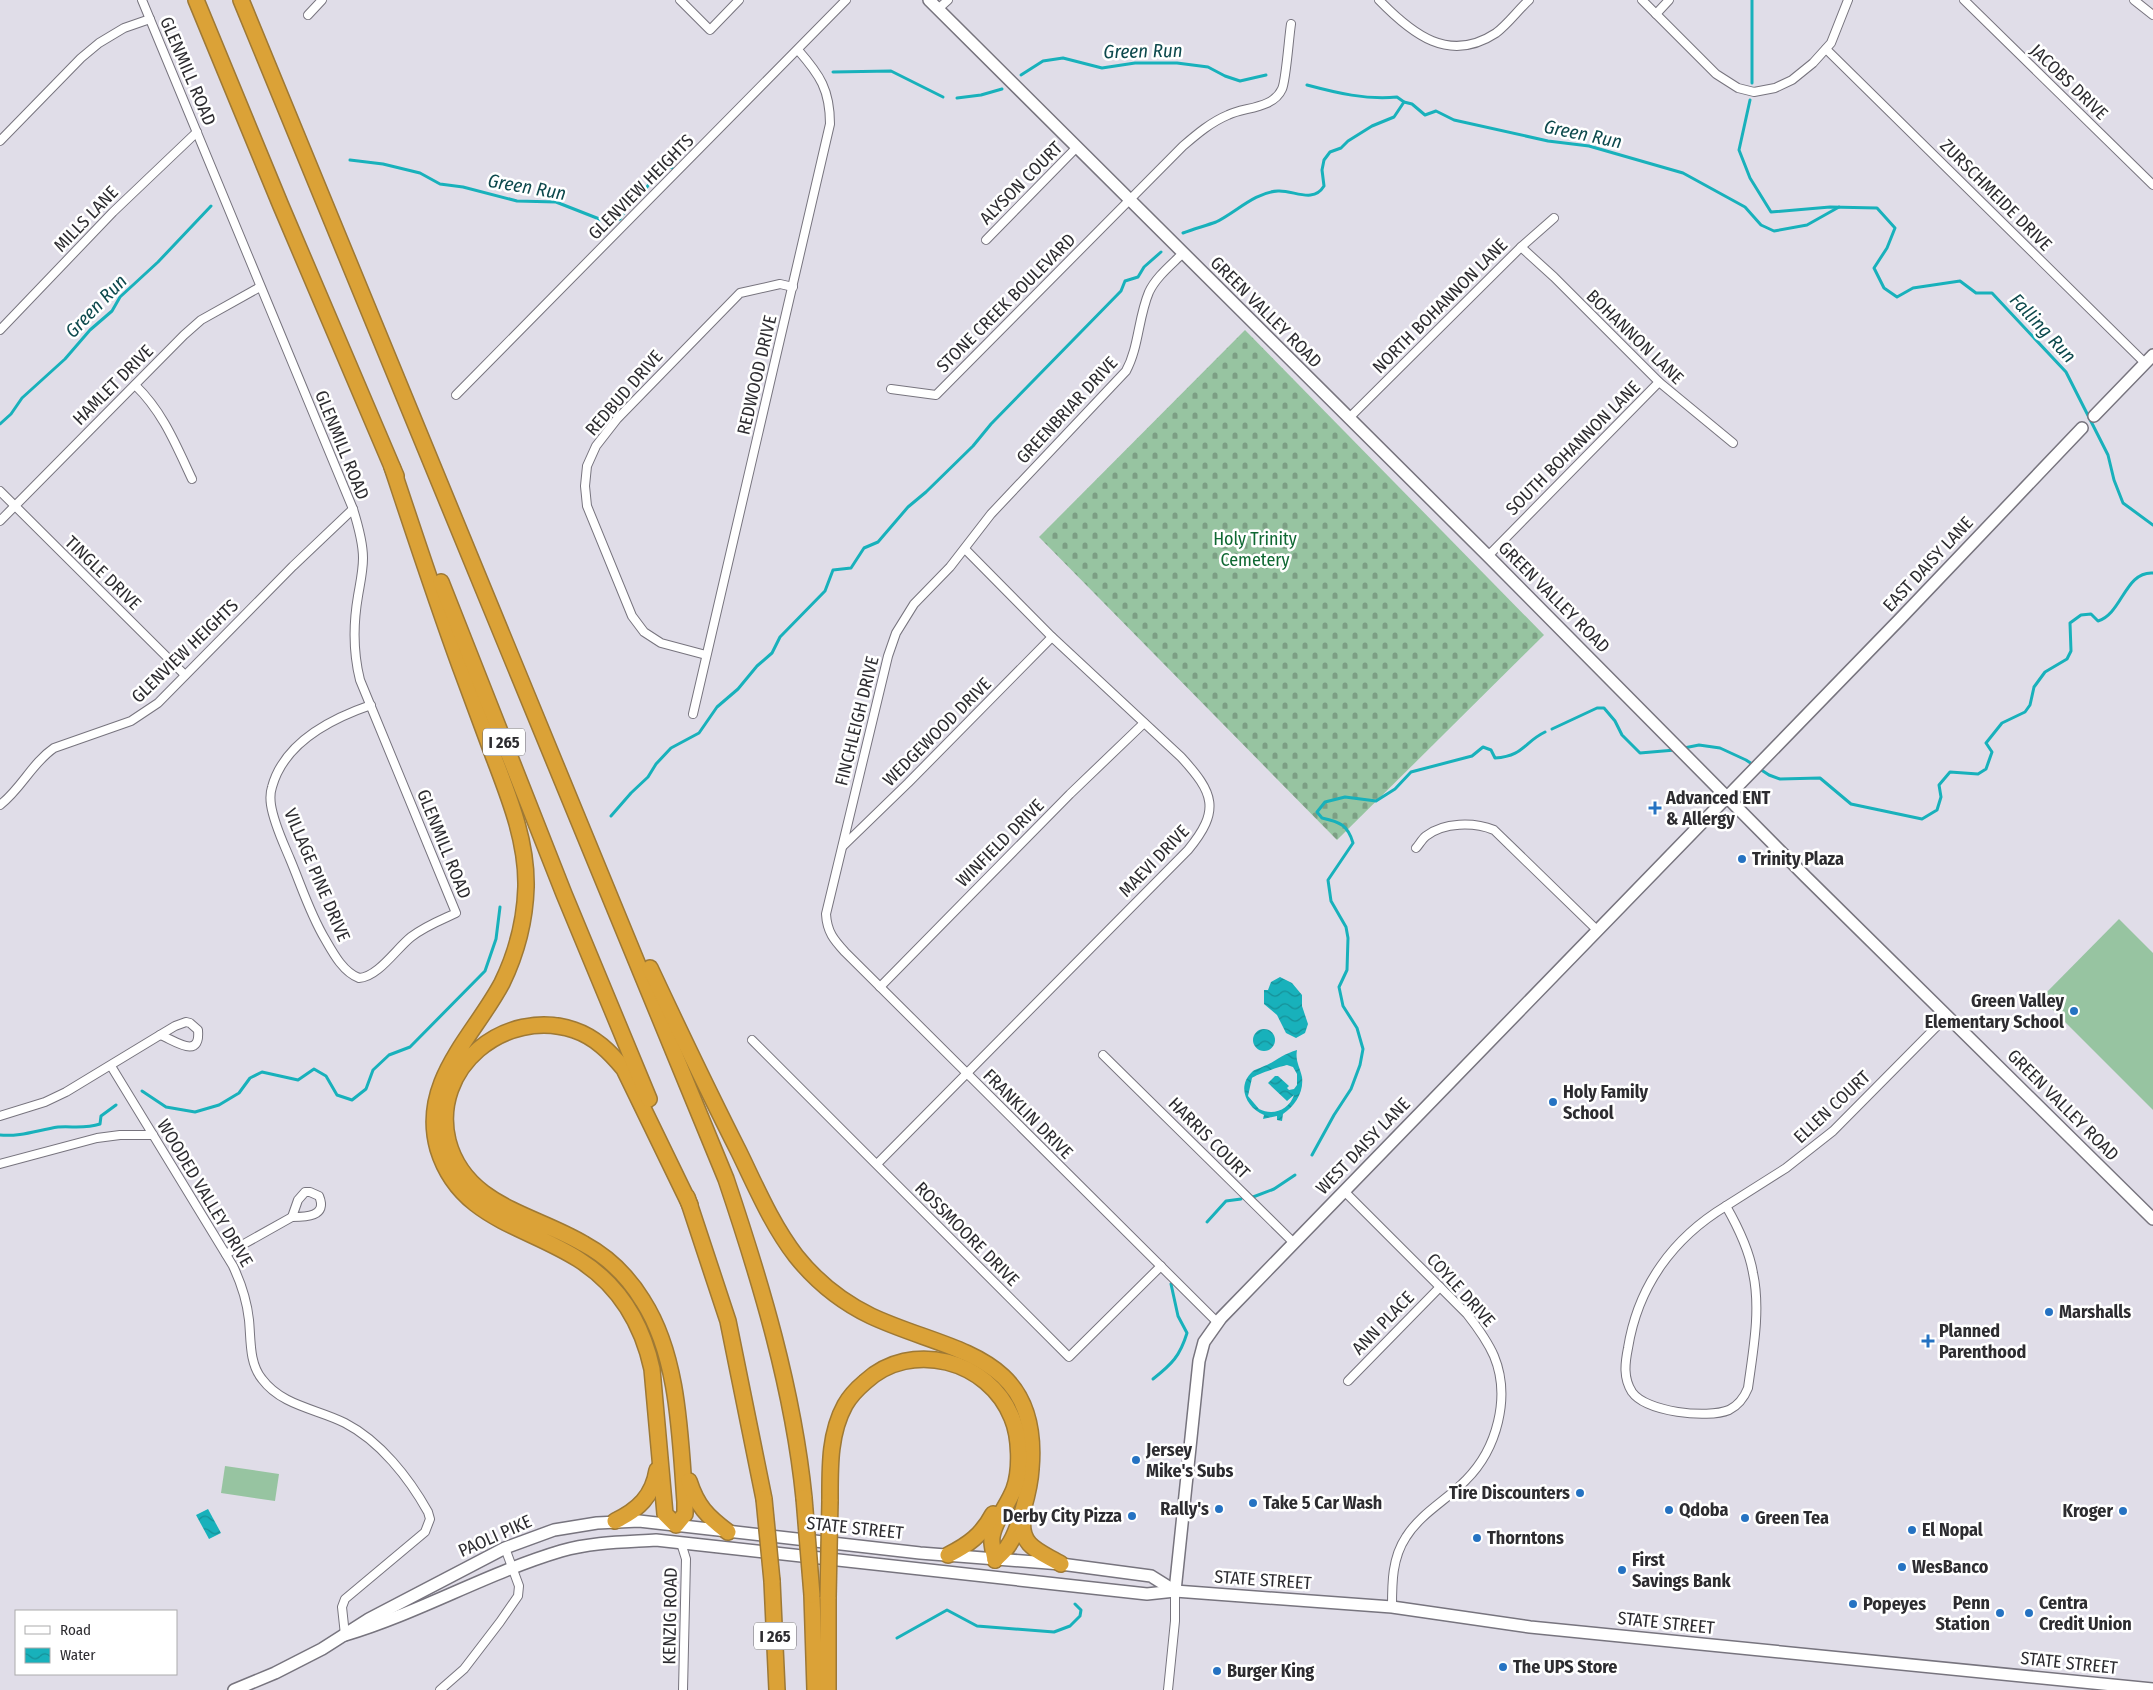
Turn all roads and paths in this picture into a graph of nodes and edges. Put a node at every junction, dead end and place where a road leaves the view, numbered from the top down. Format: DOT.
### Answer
graph roads {
  1 [pos="142,0"];
  2 [pos="196,0"];
  3 [pos="241,0"];
  4 [pos="322,0"];
  5 [pos="680,0"];
  6 [pos="739,0"];
  7 [pos="846,0"];
  8 [pos="929,0"];
  9 [pos="948,0"];
  10 [pos="1379,0"];
  11 [pos="1529,0"];
  12 [pos="1642,0"];
  13 [pos="1669,0"];
  14 [pos="1848,0"];
  15 [pos="1964,0"];
  16 [pos="2134,0"];
  17 [pos="938,9"];
  18 [pos="1656,14"];
  19 [pos="308,15"];
  20 [pos="2153,15"];
  21 [pos="150,19"];
  22 [pos="1291,24"];
  23 [pos="1826,49"];
  24 [pos="798,50"];
  25 [pos="197,132"];
  26 [pos="0,141"];
  27 [pos="1077,148"];
  28 [pos="2153,185"];
  29 [pos="1129,201"];
  30 [pos="1554,218"];
  31 [pos="986,240"];
  32 [pos="1521,247"];
  33 [pos="1182,254"];
  34 [pos="260,287"];
  35 [pos="793,287"];
  36 [pos="0,330"];
  37 [pos="2153,354"];
  38 [pos="2144,363"];
  39 [pos="1659,382"];
  40 [pos="135,384"];
  41 [pos="891,389"];
  42 [pos="456,395"];
  43 [pos="2094,416"];
  44 [pos="1349,418"];
  45 [pos="2082,428"];
  46 [pos="1733,443"];
  47 [pos="392,467"];
  48 [pos="192,479"];
  49 [pos="0,491"];
  50 [pos="15,506"];
  51 [pos="353,510"];
  52 [pos="0,521"];
  53 [pos="964,549"];
  54 [pos="1488,556"];
  55 [pos="1052,636"];
  56 [pos="706,655"];
  57 [pos="186,675"];
  58 [pos="371,705"];
  59 [pos="693,714"];
  60 [pos="1144,723"];
  61 [pos="1726,796"];
  62 [pos="0,805"];
  63 [pos="842,847"];
  64 [pos="1416,848"];
  65 [pos="593,854"];
  66 [pos="456,912"];
  67 [pos="826,922"];
  68 [pos="1598,931"];
  69 [pos="880,987"];
  70 [pos="1947,1016"];
  71 [pos="160,1035"];
  72 [pos="752,1040"];
  73 [pos="1103,1055"];
  74 [pos="111,1066"];
  75 [pos="967,1074"];
  76 [pos="0,1116"];
  77 [pos="153,1136"];
  78 [pos="0,1164"];
  79 [pos="876,1164"];
  80 [pos="1344,1191"];
  81 [pos="690,1206"];
  82 [pos="1726,1206"];
  83 [pos="292,1217"];
  84 [pos="2153,1219"];
  85 [pos="1294,1242"];
  86 [pos="226,1254"];
  87 [pos="1162,1266"];
  88 [pos="1440,1287"];
  89 [pos="1217,1322"];
  90 [pos="1348,1381"];
  91 [pos="657,1446"];
  92 [pos="682,1466"];
  93 [pos="1017,1471"];
  94 [pos="1027,1493"];
  95 [pos="615,1521"];
  96 [pos="676,1525"];
  97 [pos="728,1532"];
  98 [pos="681,1543"];
  99 [pos="505,1548"];
  100 [pos="948,1555"];
  101 [pos="995,1560"];
  102 [pos="1061,1564"];
  103 [pos="512,1568"];
  104 [pos="993,1577"];
  105 [pos="1175,1591"];
  106 [pos="1392,1607"];
  107 [pos="345,1635"];
  108 [pos="2153,1689"];
  109 [pos="234,1690"];
  110 [pos="440,1690"];
  111 [pos="683,1690"];
  112 [pos="777,1690"];
  113 [pos="815,1690"];
  114 [pos="828,1690"];
  115 [pos="1168,1690"];
  1 -- 21 [label="street, GLENMILL ROAD"];
  2 -- 47 [label="highway, I 265"];
  3 -- 65 [label="highway, I 265"];
  4 -- 19 [label="street"];
  5 -- 6 [label="street"];
  7 -- 24 [label="street, GLENVIEW HEIGHTS"];
  8 -- 17 [label="street, GREEN VALLEY ROAD"];
  9 -- 17 [label="street"];
  10 -- 11 [label="street"];
  12 -- 18 [label="street"];
  13 -- 18 [label="street"];
  14 -- 23 [label="street"];
  15 -- 28 [label="street, JACOBS DRIVE"];
  16 -- 20 [label="street"];
  17 -- 27 [label="street, GREEN VALLEY ROAD"];
  18 -- 23 [label="street"];
  21 -- 25 [label="street, GLENMILL ROAD"];
  21 -- 26 [label="street"];
  22 -- 29 [label="street"];
  23 -- 38 [label="street, ZURSCHMEIDE DRIVE"];
  24 -- 35 [label="street, REDWOOD DRIVE"];
  24 -- 42 [label="street, GLENVIEW HEIGHTS"];
  25 -- 34 [label="street, GLENMILL ROAD"];
  25 -- 36 [label="street, MILLS LANE"];
  27 -- 29 [label="street, GREEN VALLEY ROAD"];
  27 -- 31 [label="street, ALYSON COURT"];
  29 -- 33 [label="street, GREEN VALLEY ROAD"];
  29 -- 41 [label="street, STONE CREEK BOULEVARD"];
  30 -- 32 [label="street, NORTH BOHANNON LANE"];
  32 -- 39 [label="street, BOHANNON LANE"];
  32 -- 44 [label="street, NORTH BOHANNON LANE"];
  33 -- 44 [label="street, GREEN VALLEY ROAD"];
  33 -- 53 [label="street, GREENBRIAR DRIVE"];
  34 -- 40 [label="street, HAMLET DRIVE"];
  34 -- 51 [label="street, GLENMILL ROAD"];
  35 -- 56 [label="street, REDWOOD DRIVE"];
  35 -- 56 [label="street, REDBUD DRIVE"];
  37 -- 38 [label="street, EAST DAISY LANE"];
  38 -- 43 [label="street, EAST DAISY LANE"];
  39 -- 46 [label="street, BOHANNON LANE"];
  39 -- 54 [label="street, SOUTH BOHANNON LANE"];
  40 -- 48 [label="street"];
  40 -- 50 [label="street, HAMLET DRIVE"];
  43 -- 45 [label="street, EAST DAISY LANE"];
  44 -- 54 [label="street, GREEN VALLEY ROAD"];
  45 -- 61 [label="street, EAST DAISY LANE"];
  47 -- 81 [label="highway, I 265"];
  47 -- 91 [label="highway"];
  49 -- 50 [label="street, TINGLE DRIVE"];
  50 -- 52 [label="street, HAMLET DRIVE"];
  50 -- 57 [label="street, TINGLE DRIVE"];
  51 -- 57 [label="street, GLENVIEW HEIGHTS"];
  51 -- 58 [label="street, GLENMILL ROAD"];
  53 -- 55 [label="street, MAEVI DRIVE"];
  53 -- 63 [label="street, FINCHLEIGH DRIVE"];
  54 -- 61 [label="street, GREEN VALLEY ROAD"];
  55 -- 60 [label="street, MAEVI DRIVE"];
  55 -- 63 [label="street, WEDGEWOOD DRIVE"];
  56 -- 59 [label="street, REDWOOD DRIVE"];
  57 -- 62 [label="street, GLENVIEW HEIGHTS"];
  58 -- 66 [label="street, GLENMILL ROAD"];
  58 -- 66 [label="street, VILLAGE PINE DRIVE"];
  60 -- 69 [label="street, WINFIELD DRIVE"];
  60 -- 75 [label="street, MAEVI DRIVE"];
  61 -- 68 [label="street, WEST DAISY LANE"];
  61 -- 70 [label="street, GREEN VALLEY ROAD"];
  63 -- 67 [label="street, FINCHLEIGH DRIVE"];
  64 -- 68 [label="street"];
  65 -- 94 [label="highway"];
  65 -- 113 [label="highway, I 265, bridge"];
  67 -- 69 [label="street, FRANKLIN DRIVE"];
  68 -- 80 [label="street, WEST DAISY LANE"];
  69 -- 75 [label="street, FRANKLIN DRIVE"];
  70 -- 82 [label="street, ELLEN COURT"];
  70 -- 84 [label="street, GREEN VALLEY ROAD"];
  71 -- 71 [label="street"];
  71 -- 74 [label="street"];
  72 -- 79 [label="street, ROSSMOORE DRIVE"];
  73 -- 85 [label="street, HARRIS COURT"];
  74 -- 76 [label="street"];
  74 -- 77 [label="street, WOODED VALLEY DRIVE"];
  75 -- 79 [label="street, MAEVI DRIVE"];
  75 -- 87 [label="street, FRANKLIN DRIVE"];
  77 -- 78 [label="street"];
  77 -- 86 [label="street, WOODED VALLEY DRIVE"];
  79 -- 87 [label="street, ROSSMOORE DRIVE"];
  80 -- 85 [label="street, WEST DAISY LANE"];
  80 -- 88 [label="street, COYLE DRIVE"];
  81 -- 92 [label="highway"];
  81 -- 112 [label="highway, I 265, bridge"];
  82 -- 82 [label="street, ELLEN COURT"];
  83 -- 86 [label="street"];
  85 -- 89 [label="street, WEST DAISY LANE"];
  86 -- 107 [label="street, WOODED VALLEY DRIVE"];
  87 -- 89 [label="street, FRANKLIN DRIVE"];
  88 -- 90 [label="street, ANN PLACE"];
  88 -- 106 [label="street, COYLE DRIVE"];
  89 -- 105 [label="street, WEST DAISY LANE"];
  91 -- 95 [label="highway"];
  91 -- 96 [label="highway"];
  92 -- 96 [label="highway"];
  92 -- 97 [label="highway"];
  93 -- 100 [label="highway"];
  93 -- 101 [label="highway"];
  93 -- 114 [label="highway, bridge"];
  94 -- 101 [label="highway"];
  94 -- 102 [label="highway"];
  95 -- 96 [label="street, PAOLI PIKE"];
  95 -- 99 [label="street, PAOLI PIKE"];
  96 -- 97 [label="street, STATE STREET"];
  96 -- 98 [label="street"];
  97 -- 100 [label="street, STATE STREET"];
  98 -- 103 [label="street, PAOLI PIKE"];
  98 -- 104 [label="street, STATE STREET"];
  98 -- 111 [label="street, KENZIG ROAD"];
  99 -- 103 [label="street"];
  99 -- 107 [label="street, PAOLI PIKE"];
  100 -- 101 [label="street, STATE STREET"];
  101 -- 102 [label="street, STATE STREET"];
  101 -- 104 [label="street"];
  102 -- 105 [label="street, STATE STREET"];
  103 -- 107 [label="street, PAOLI PIKE"];
  103 -- 110 [label="street"];
  104 -- 105 [label="street, STATE STREET"];
  105 -- 106 [label="street, STATE STREET"];
  105 -- 115 [label="street"];
  106 -- 108 [label="street, STATE STREET"];
  107 -- 109 [label="street, PAOLI PIKE"];
}
